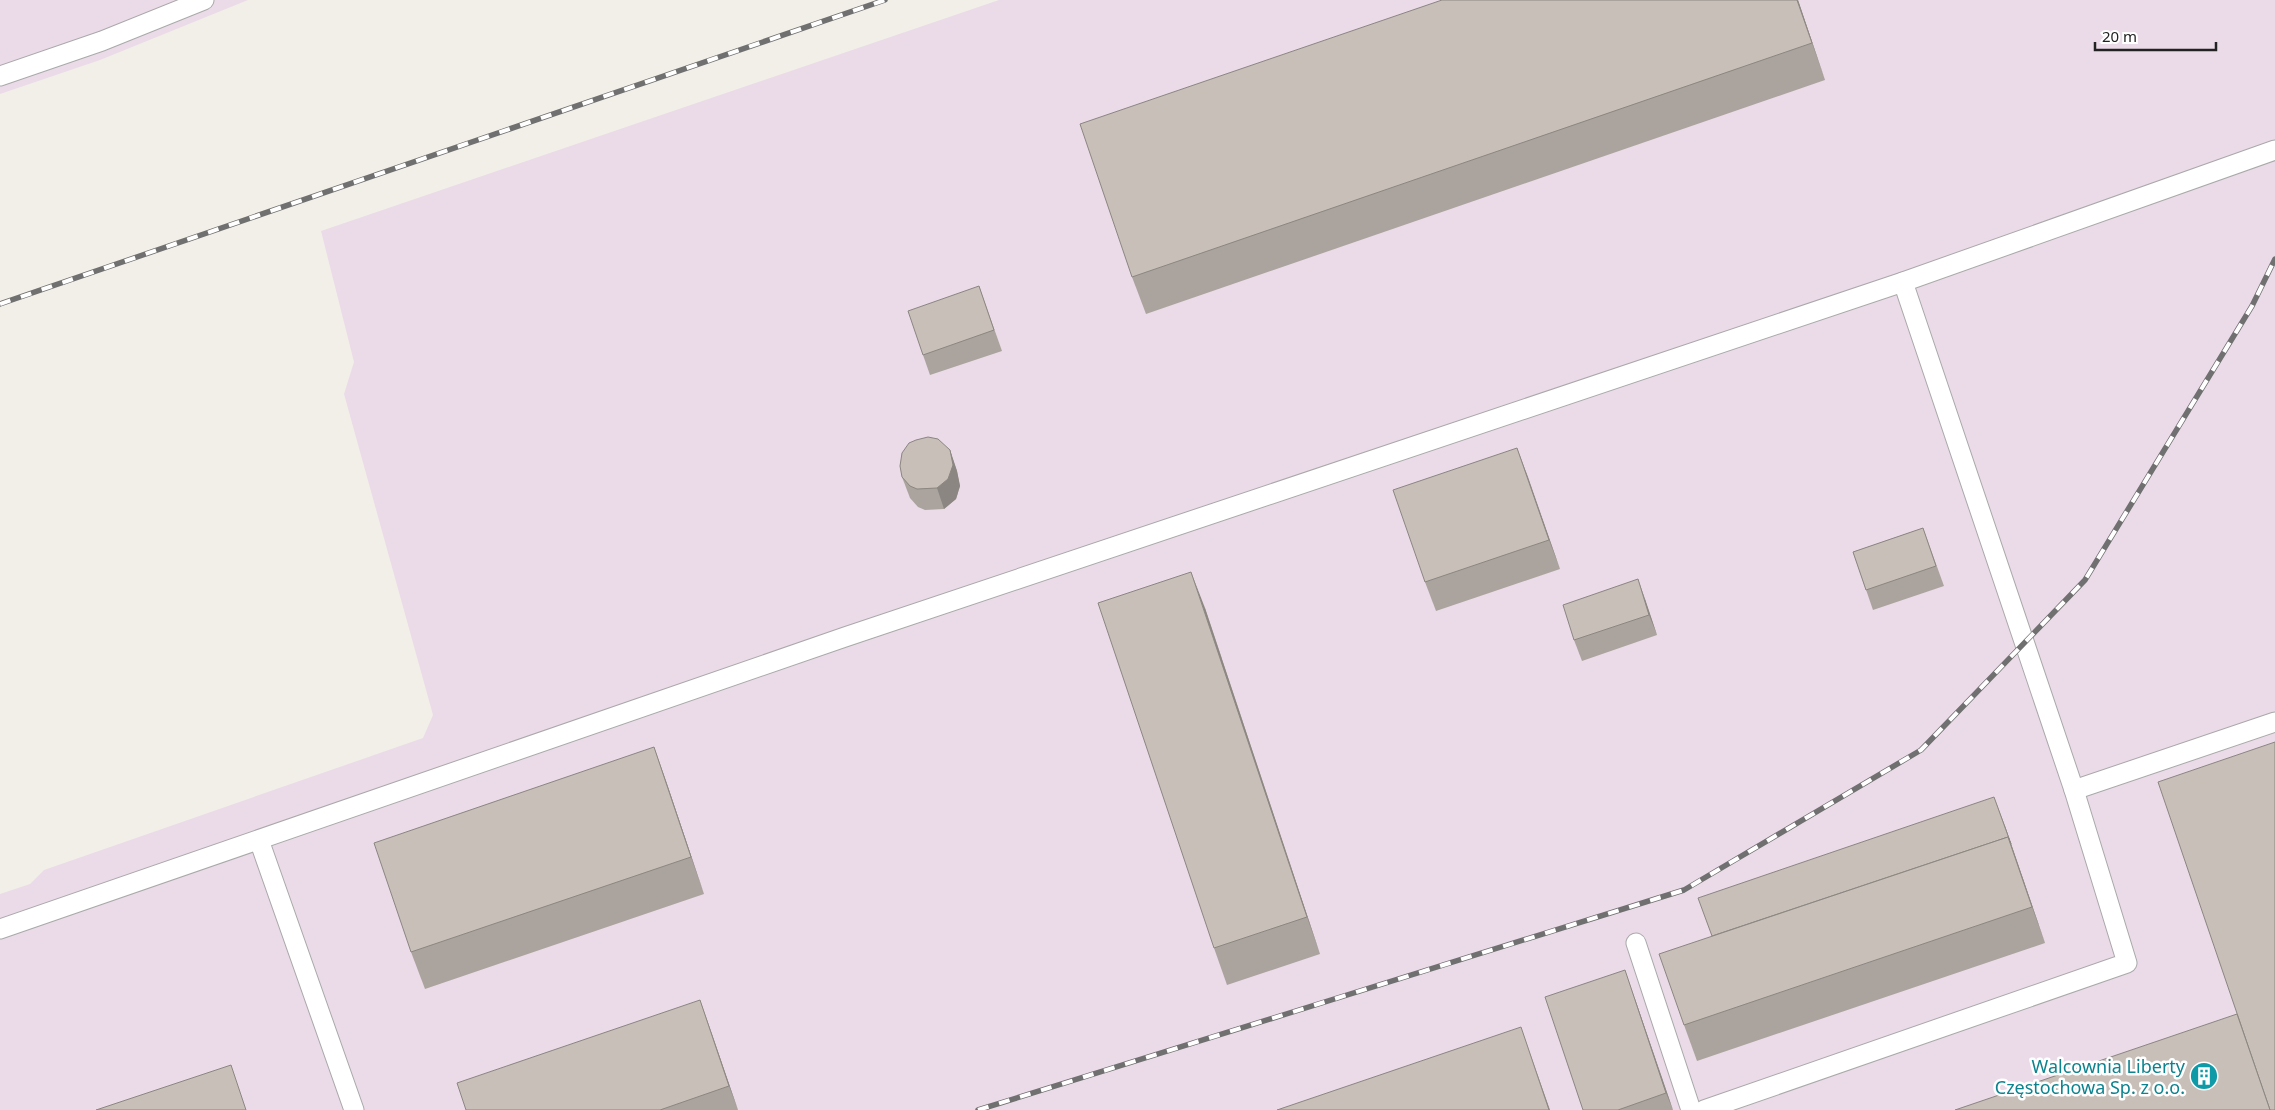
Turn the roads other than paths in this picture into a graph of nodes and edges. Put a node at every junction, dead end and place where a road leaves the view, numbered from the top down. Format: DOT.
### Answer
graph roads {
  1 [pos="204,0"];
  2 [pos="0,76"];
  3 [pos="2275,150"];
  4 [pos="1904,282"];
  5 [pos="2275,722"];
  6 [pos="2074,790"];
  7 [pos="259,840"];
  8 [pos="0,929"];
  9 [pos="1636,942"];
  10 [pos="354,1110"];
  11 [pos="1691,1110"];
  12 [pos="1704,1110"];
  1 -- 2 [label="lane"];
  3 -- 4 [label="lane"];
  4 -- 6 [label="lane"];
  4 -- 7 [label="lane"];
  5 -- 6 [label="lane"];
  6 -- 12 [label="lane"];
  7 -- 8 [label="lane"];
  7 -- 10 [label="lane"];
  9 -- 11 [label="lane"];
}
